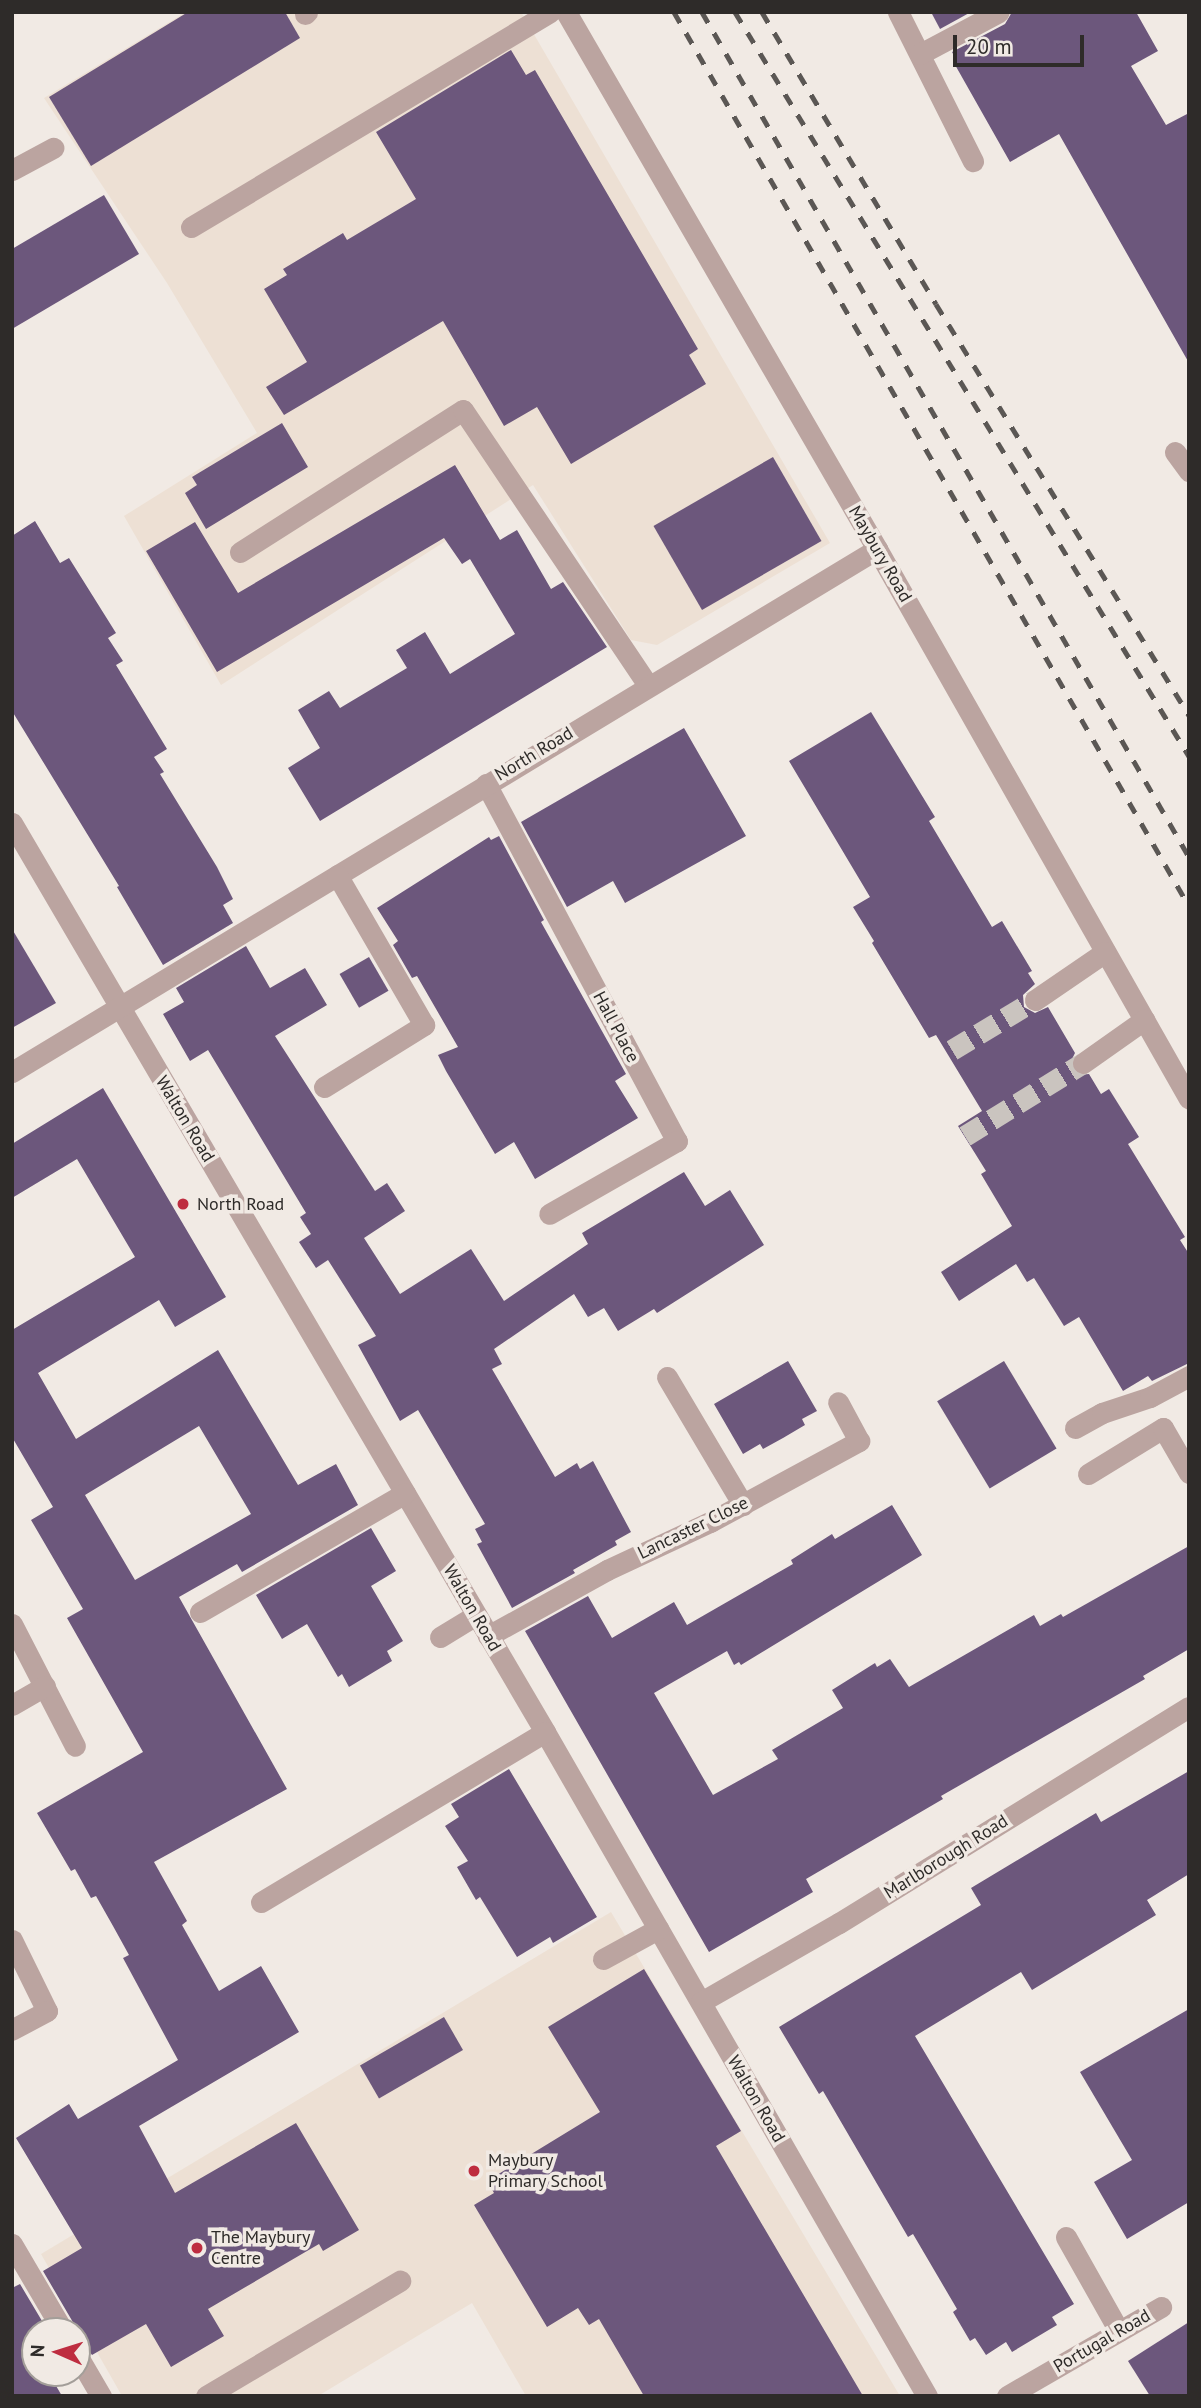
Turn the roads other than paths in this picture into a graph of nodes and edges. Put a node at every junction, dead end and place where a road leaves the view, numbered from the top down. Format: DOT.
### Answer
graph roads {
  1 [pos="550,12"];
  2 [pos="566,12"];
  3 [pos="898,12"];
  4 [pos="999,12"];
  5 [pos="920,54"];
  6 [pos="53,148"];
  7 [pos="973,161"];
  8 [pos="12,170"];
  9 [pos="191,227"];
  10 [pos="1175,452"];
  11 [pos="1189,471"];
  12 [pos="877,549"];
  13 [pos="240,552"];
  14 [pos="648,685"];
  15 [pos="486,784"];
  16 [pos="12,823"];
  17 [pos="337,874"];
  18 [pos="1105,952"];
  19 [pos="1035,1000"];
  20 [pos="119,1007"];
  21 [pos="1144,1020"];
  22 [pos="1083,1063"];
  23 [pos="12,1072"];
  24 [pos="324,1087"];
  25 [pos="1189,1099"];
  26 [pos="549,1214"];
  27 [pos="1189,1376"];
  28 [pos="667,1377"];
  29 [pos="838,1402"];
  30 [pos="1075,1428"];
  31 [pos="1189,1472"];
  32 [pos="1088,1474"];
  33 [pos="405,1493"];
  34 [pos="743,1505"];
  35 [pos="200,1612"];
  36 [pos="476,1615"];
  37 [pos="12,1624"];
  38 [pos="488,1636"];
  39 [pos="440,1637"];
  40 [pos="45,1686"];
  41 [pos="12,1705"];
  42 [pos="1189,1707"];
  43 [pos="545,1732"];
  44 [pos="75,1746"];
  45 [pos="261,1902"];
  46 [pos="658,1928"];
  47 [pos="12,1940"];
  48 [pos="603,1959"];
  49 [pos="701,2002"];
  50 [pos="12,2030"];
  51 [pos="1066,2237"];
  52 [pos="12,2244"];
  53 [pos="400,2281"];
  54 [pos="1161,2307"];
  55 [pos="55,2317"];
  56 [pos="1119,2331"];
  57 [pos="91,2379"];
  58 [pos="101,2396"];
  59 [pos="206,2396"];
  60 [pos="927,2396"];
  61 [pos="1007,2396"];
  1 -- 9 [label="street"];
  2 -- 12 [label="street, Maybury Road"];
  3 -- 5 [label="street"];
  4 -- 5 [label="street"];
  5 -- 7 [label="street"];
  6 -- 8 [label="street"];
  10 -- 11 [label="street"];
  12 -- 14 [label="street, North Road"];
  12 -- 18 [label="street, Maybury Road"];
  13 -- 14 [label="street"];
  14 -- 15 [label="street, North Road"];
  15 -- 17 [label="street, North Road"];
  15 -- 26 [label="street, Hall Place"];
  16 -- 20 [label="street, Walton Road"];
  17 -- 20 [label="street, North Road"];
  17 -- 24 [label="street"];
  18 -- 19 [label="street"];
  18 -- 21 [label="street, Maybury Road"];
  20 -- 23 [label="street, North Road"];
  20 -- 33 [label="street, Walton Road"];
  21 -- 22 [label="street"];
  21 -- 25 [label="street, Maybury Road"];
  27 -- 30 [label="street"];
  28 -- 34 [label="street"];
  29 -- 34 [label="street, Lancaster Close"];
  31 -- 32 [label="street"];
  33 -- 35 [label="street"];
  33 -- 36 [label="street, Walton Road"];
  34 -- 38 [label="street, Lancaster Close"];
  36 -- 38 [label="street, Walton Road"];
  36 -- 39 [label="street"];
  37 -- 40 [label="street"];
  38 -- 43 [label="street, Walton Road"];
  40 -- 41 [label="street"];
  40 -- 44 [label="street"];
  42 -- 49 [label="street, Marlborough Road"];
  43 -- 45 [label="street"];
  43 -- 46 [label="street, Walton Road"];
  46 -- 48 [label="street"];
  46 -- 49 [label="street, Walton Road"];
  47 -- 50 [label="street"];
  49 -- 60 [label="street, Walton Road"];
  51 -- 56 [label="street"];
  52 -- 55 [label="street"];
  53 -- 59 [label="street"];
  54 -- 56 [label="street, Portugal Road"];
  56 -- 61 [label="street, Portugal Road"];
  57 -- 58 [label="street"];
}
